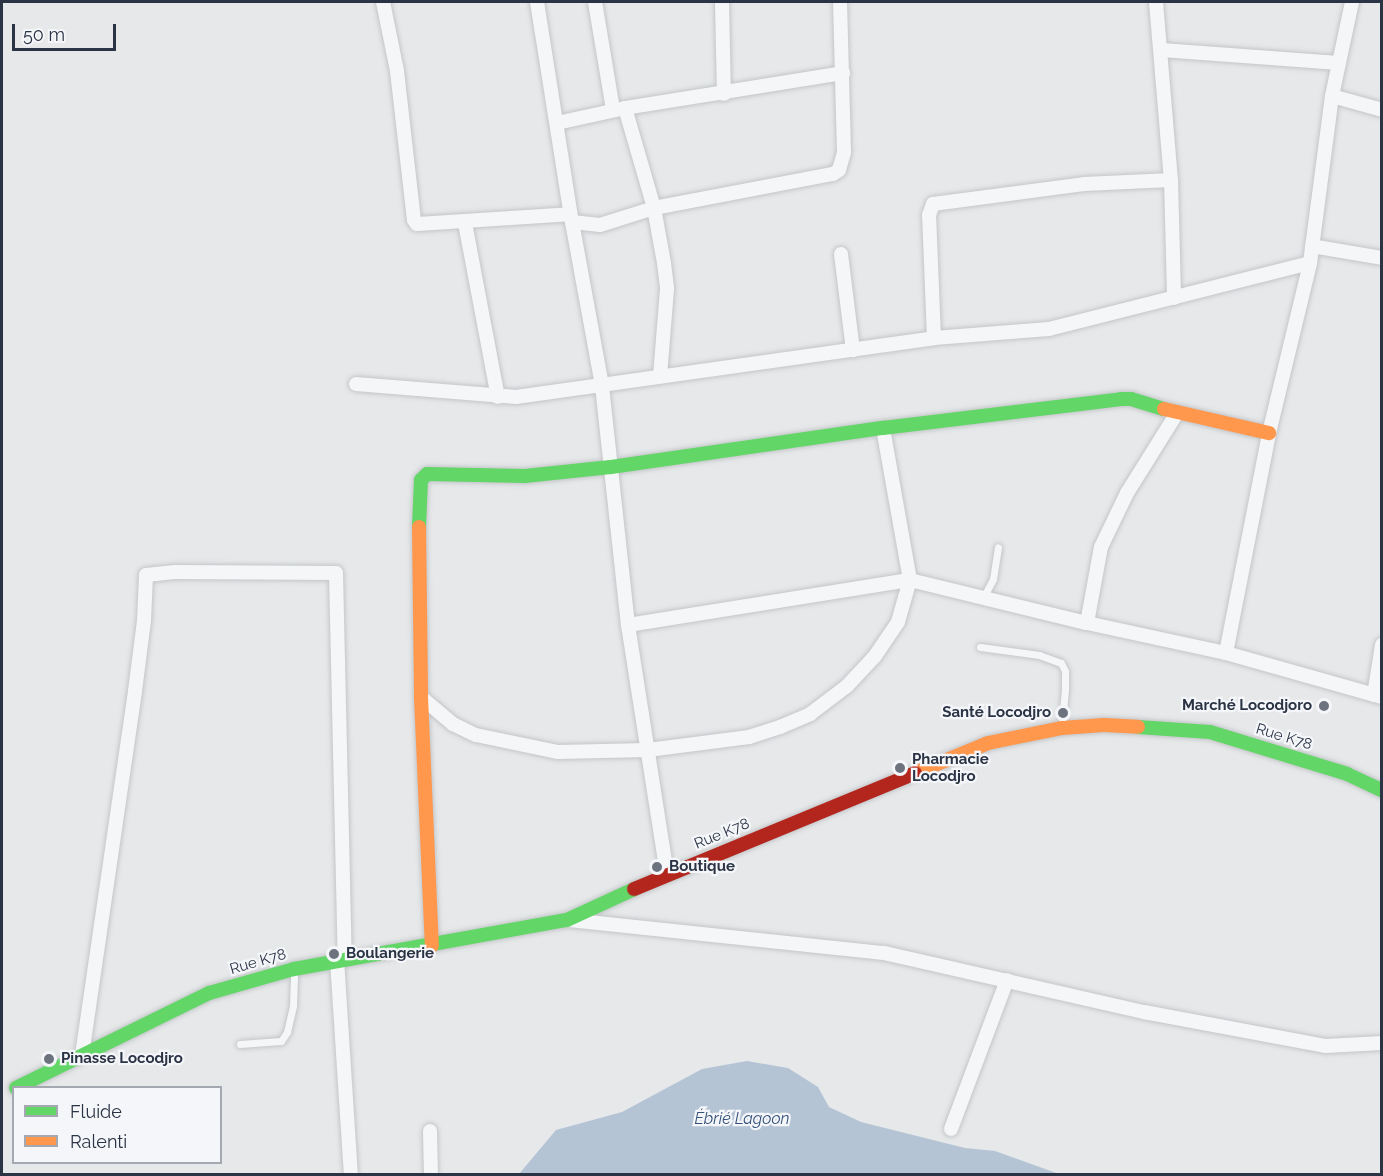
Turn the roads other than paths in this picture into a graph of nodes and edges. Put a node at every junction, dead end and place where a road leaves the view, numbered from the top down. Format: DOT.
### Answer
graph roads {
  1 [pos="383,2"];
  2 [pos="537,2"];
  3 [pos="595,2"];
  4 [pos="722,2"];
  5 [pos="840,2"];
  6 [pos="1156,2"];
  7 [pos="1352,2"];
  8 [pos="1162,50"];
  9 [pos="1339,63"];
  10 [pos="843,73"];
  11 [pos="724,94"];
  12 [pos="1332,96"];
  13 [pos="619,109"];
  14 [pos="1382,110"];
  15 [pos="557,123"];
  16 [pos="1171,180"];
  17 [pos="654,208"];
  18 [pos="571,218"];
  19 [pos="465,223"];
  20 [pos="1312,246"];
  21 [pos="841,254"];
  22 [pos="1382,258"];
  23 [pos="1310,263"];
  24 [pos="1174,298"];
  25 [pos="934,338"];
  26 [pos="853,350"];
  27 [pos="660,376"];
  28 [pos="356,384"];
  29 [pos="602,386"];
  30 [pos="498,396"];
  31 [pos="1177,413"];
  32 [pos="883,428"];
  33 [pos="1269,433"];
  34 [pos="611,467"];
  35 [pos="998,547"];
  36 [pos="910,580"];
  37 [pos="983,598"];
  38 [pos="1087,623"];
  39 [pos="628,624"];
  40 [pos="1382,645"];
  41 [pos="980,647"];
  42 [pos="1226,653"];
  43 [pos="1378,696"];
  44 [pos="420,697"];
  45 [pos="1062,728"];
  46 [pos="648,750"];
  47 [pos="1382,790"];
  48 [pos="667,874"];
  49 [pos="567,920"];
  50 [pos="432,946"];
  51 [pos="341,960"];
  52 [pos="294,969"];
  53 [pos="1007,980"];
  54 [pos="1382,1043"];
  55 [pos="240,1044"];
  56 [pos="82,1055"];
  57 [pos="18,1086"];
  58 [pos="951,1129"];
  59 [pos="430,1131"];
  60 [pos="351,1174"];
  61 [pos="431,1174"];
  1 -- 19 [label="street"];
  2 -- 15 [label="street"];
  3 -- 13 [label="street"];
  4 -- 11 [label="street"];
  5 -- 10 [label="street"];
  6 -- 8 [label="street"];
  7 -- 9 [label="street"];
  8 -- 9 [label="street"];
  8 -- 16 [label="street"];
  9 -- 12 [label="street"];
  10 -- 11 [label="street"];
  10 -- 17 [label="street"];
  11 -- 13 [label="street"];
  12 -- 14 [label="street"];
  12 -- 20 [label="street"];
  13 -- 15 [label="street"];
  13 -- 17 [label="street"];
  15 -- 18 [label="street"];
  16 -- 24 [label="street"];
  16 -- 25 [label="street"];
  17 -- 18 [label="street"];
  17 -- 27 [label="street"];
  18 -- 19 [label="street"];
  18 -- 29 [label="street"];
  19 -- 30 [label="street"];
  20 -- 22 [label="street"];
  20 -- 23 [label="street"];
  21 -- 26 [label="street"];
  23 -- 24 [label="street"];
  23 -- 33 [label="street"];
  24 -- 25 [label="street"];
  25 -- 26 [label="street"];
  26 -- 27 [label="street"];
  27 -- 29 [label="street"];
  28 -- 30 [label="street"];
  29 -- 30 [label="street"];
  29 -- 34 [label="street"];
  31 -- 32 [label="street"];
  31 -- 33 [label="street"];
  31 -- 38 [label="street"];
  32 -- 34 [label="street"];
  32 -- 36 [label="street"];
  33 -- 42 [label="street"];
  34 -- 39 [label="street"];
  34 -- 44 [label="street"];
  35 -- 37 [label="lane"];
  36 -- 37 [label="street"];
  36 -- 39 [label="street"];
  36 -- 46 [label="street"];
  37 -- 38 [label="street"];
  38 -- 42 [label="street"];
  39 -- 46 [label="street"];
  40 -- 43 [label="street"];
  41 -- 45 [label="lane"];
  42 -- 43 [label="street"];
  44 -- 46 [label="street"];
  44 -- 50 [label="street"];
  45 -- 47 [label="street, Rue K78"];
  45 -- 48 [label="street, Rue K78"];
  46 -- 48 [label="street"];
  48 -- 49 [label="street, Rue K78"];
  49 -- 50 [label="street, Rue K78"];
  49 -- 53 [label="street"];
  50 -- 51 [label="street, Rue K78"];
  51 -- 52 [label="street, Rue K78"];
  51 -- 56 [label="street"];
  51 -- 60 [label="street"];
  52 -- 55 [label="lane"];
  52 -- 56 [label="street, Rue K78"];
  53 -- 54 [label="street"];
  53 -- 58 [label="street"];
  56 -- 57 [label="street, Rue K78"];
  59 -- 61 [label="street"];
}
